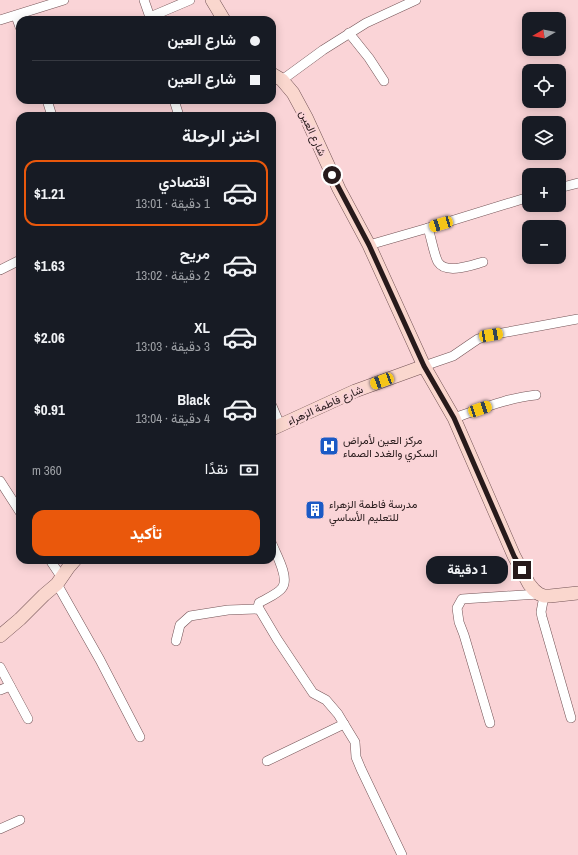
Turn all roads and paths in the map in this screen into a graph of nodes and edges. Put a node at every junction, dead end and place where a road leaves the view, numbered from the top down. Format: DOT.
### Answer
graph roads {
  1 [pos="64,0"];
  2 [pos="144,0"];
  3 [pos="190,0"];
  4 [pos="212,0"];
  5 [pos="416,0"];
  6 [pos="16,16"];
  7 [pos="149,16"];
  8 [pos="154,16"];
  9 [pos="222,16"];
  10 [pos="0,20"];
  11 [pos="349,33"];
  12 [pos="277,77"];
  13 [pos="384,81"];
  14 [pos="578,183"];
  15 [pos="566,186"];
  16 [pos="522,199"];
  17 [pos="428,228"];
  18 [pos="369,245"];
  19 [pos="16,262"];
  20 [pos="483,262"];
  21 [pos="0,270"];
  22 [pos="578,319"];
  23 [pos="424,366"];
  24 [pos="536,395"];
  25 [pos="454,418"];
  26 [pos="276,427"];
  27 [pos="0,481"];
  28 [pos="16,506"];
  29 [pos="276,553"];
  30 [pos="52,564"];
  31 [pos="72,564"];
  32 [pos="59,581"];
  33 [pos="578,593"];
  34 [pos="541,595"];
  35 [pos="259,609"];
  36 [pos="0,636"];
  37 [pos="176,641"];
  38 [pos="0,667"];
  39 [pos="10,686"];
  40 [pos="0,690"];
  41 [pos="570,718"];
  42 [pos="28,719"];
  43 [pos="490,723"];
  44 [pos="344,724"];
  45 [pos="140,737"];
  46 [pos="267,761"];
  47 [pos="20,820"];
  48 [pos="0,829"];
  49 [pos="402,855"];
  1 -- 6 [label="street"];
  2 -- 7 [label="street"];
  3 -- 8 [label="street"];
  4 -- 9 [label="street"];
  5 -- 11 [label="street"];
  6 -- 10 [label="street"];
  11 -- 12 [label="street"];
  11 -- 13 [label="street"];
  12 -- 18 [label="street, شارع العين"];
  14 -- 15 [label="street"];
  16 -- 17 [label="street"];
  17 -- 18 [label="street"];
  17 -- 20 [label="street"];
  18 -- 23 [label="street, شارع العين"];
  19 -- 21 [label="street"];
  22 -- 23 [label="street"];
  23 -- 25 [label="street, شارع العين"];
  23 -- 26 [label="street, شارع فاطمة الزهراء"];
  24 -- 25 [label="street"];
  25 -- 34 [label="street, شارع العين"];
  27 -- 28 [label="street"];
  29 -- 35 [label="street"];
  30 -- 32 [label="street"];
  31 -- 32 [label="street"];
  32 -- 36 [label="street"];
  32 -- 45 [label="street"];
  33 -- 34 [label="street"];
  34 -- 41 [label="street"];
  34 -- 43 [label="street"];
  35 -- 37 [label="street"];
  35 -- 44 [label="street"];
  38 -- 39 [label="street"];
  39 -- 40 [label="street"];
  39 -- 42 [label="street"];
  44 -- 46 [label="street"];
  44 -- 49 [label="street"];
  47 -- 48 [label="street"];
}
